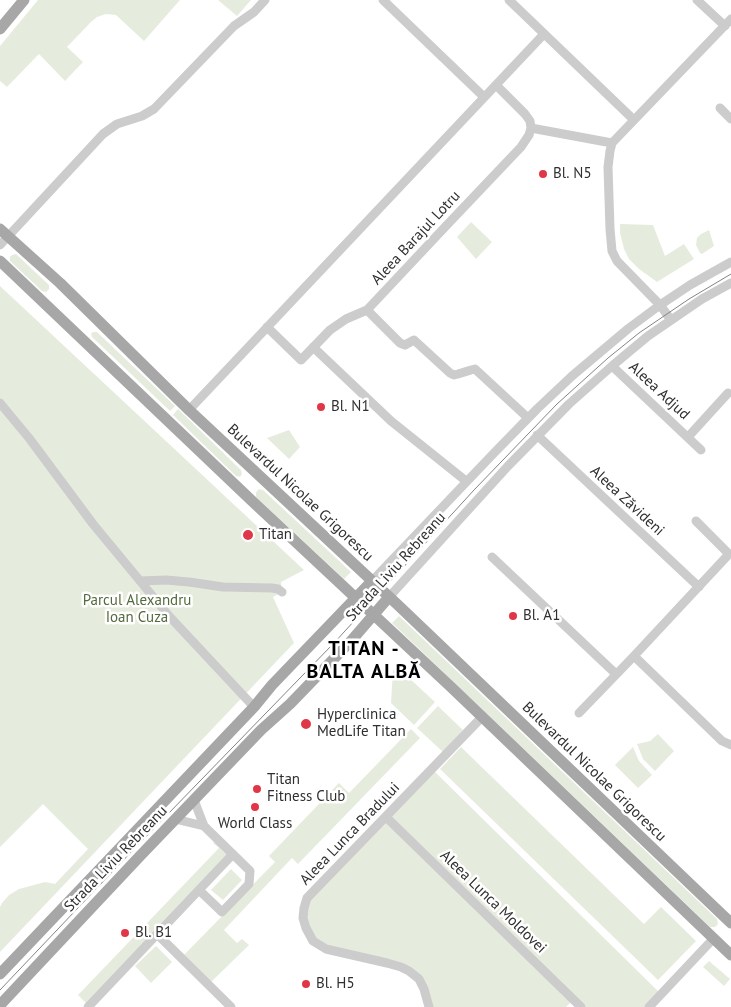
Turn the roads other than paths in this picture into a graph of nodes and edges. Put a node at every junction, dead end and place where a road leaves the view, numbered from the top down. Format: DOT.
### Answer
graph roads {
  1 [pos="24,0"];
  2 [pos="266,0"];
  3 [pos="383,0"];
  4 [pos="509,0"];
  5 [pos="697,0"];
  6 [pos="728,23"];
  7 [pos="0,29"];
  8 [pos="544,34"];
  9 [pos="496,85"];
  10 [pos="484,97"];
  11 [pos="720,108"];
  12 [pos="731,119"];
  13 [pos="634,120"];
  14 [pos="531,128"];
  15 [pos="612,143"];
  16 [pos="4,232"];
  17 [pos="0,245"];
  18 [pos="0,261"];
  19 [pos="731,262"];
  20 [pos="731,283"];
  21 [pos="660,305"];
  22 [pos="367,310"];
  23 [pos="671,320"];
  24 [pos="267,327"];
  25 [pos="313,347"];
  26 [pos="612,366"];
  27 [pos="728,393"];
  28 [pos="0,403"];
  29 [pos="190,410"];
  30 [pos="528,418"];
  31 [pos="537,435"];
  32 [pos="688,437"];
  33 [pos="701,450"];
  34 [pos="466,481"];
  35 [pos="696,521"];
  36 [pos="730,554"];
  37 [pos="492,557"];
  38 [pos="140,581"];
  39 [pos="372,581"];
  40 [pos="699,587"];
  41 [pos="282,592"];
  42 [pos="389,597"];
  43 [pos="356,598"];
  44 [pos="374,614"];
  45 [pos="634,656"];
  46 [pos="616,674"];
  47 [pos="254,707"];
  48 [pos="579,712"];
  49 [pos="482,717"];
  50 [pos="731,745"];
  51 [pos="194,800"];
  52 [pos="386,817"];
  53 [pos="175,819"];
  54 [pos="204,826"];
  55 [pos="233,854"];
  56 [pos="199,890"];
  57 [pos="730,923"];
  58 [pos="157,934"];
  59 [pos="714,938"];
  60 [pos="731,955"];
  61 [pos="0,974"];
  62 [pos="0,1004"];
  63 [pos="88,1007"];
  64 [pos="231,1007"];
  65 [pos="429,1007"];
  66 [pos="581,1007"];
  67 [pos="649,1007"];
  1 -- 7 [label="main road"];
  2 -- 16 [label="street"];
  3 -- 10 [label="street"];
  4 -- 8 [label="street"];
  5 -- 6 [label="street"];
  6 -- 13 [label="street"];
  8 -- 9 [label="street"];
  8 -- 13 [label="street"];
  9 -- 10 [label="street"];
  9 -- 14 [label="street"];
  10 -- 24 [label="street"];
  11 -- 12 [label="street"];
  13 -- 15 [label="street"];
  14 -- 15 [label="street"];
  14 -- 22 [label="street, Aleea Barajul Lotru"];
  15 -- 21 [label="street"];
  16 -- 17 [label="street"];
  16 -- 29 [label="main road, Bulevardul Nicolae Grigorescu"];
  18 -- 43 [label="main road"];
  19 -- 21 [label="street, Strada Liviu Rebreanu"];
  20 -- 23 [label="street, Strada Liviu Rebreanu"];
  21 -- 23 [label="street"];
  21 -- 30 [label="street, Strada Liviu Rebreanu"];
  22 -- 25 [label="street, Aleea Barajul Lotru"];
  22 -- 30 [label="street"];
  23 -- 26 [label="street, Strada Liviu Rebreanu"];
  24 -- 25 [label="street, Aleea Barajul Lotru"];
  24 -- 29 [label="street"];
  25 -- 34 [label="street"];
  26 -- 31 [label="street, Strada Liviu Rebreanu"];
  26 -- 32 [label="street, Aleea Adjud"];
  27 -- 32 [label="street, Aleea Adjud"];
  28 -- 38 [label="street"];
  29 -- 39 [label="main road, Bulevardul Nicolae Grigorescu"];
  30 -- 34 [label="street, Strada Liviu Rebreanu"];
  31 -- 40 [label="street, Aleea Zăvideni"];
  31 -- 42 [label="street, Strada Liviu Rebreanu"];
  32 -- 33 [label="street, Aleea Adjud"];
  34 -- 39 [label="street, Strada Liviu Rebreanu"];
  35 -- 36 [label="street"];
  36 -- 40 [label="street"];
  37 -- 46 [label="street"];
  38 -- 41 [label="street"];
  38 -- 47 [label="street"];
  39 -- 42 [label="main road, Bulevardul Nicolae Grigorescu"];
  39 -- 43 [label="main road, Strada Liviu Rebreanu"];
  40 -- 45 [label="street"];
  42 -- 44 [label="main road, Strada Liviu Rebreanu"];
  42 -- 57 [label="main road, Bulevardul Nicolae Grigorescu"];
  43 -- 44 [label="main road"];
  43 -- 47 [label="main road, Strada Liviu Rebreanu"];
  44 -- 49 [label="main road"];
  44 -- 51 [label="main road, Strada Liviu Rebreanu"];
  45 -- 46 [label="street"];
  45 -- 50 [label="street"];
  46 -- 48 [label="street"];
  47 -- 61 [label="main road, Strada Liviu Rebreanu"];
  49 -- 52 [label="street, Aleea Lunca Bradului"];
  49 -- 59 [label="main road"];
  51 -- 53 [label="main road, Strada Liviu Rebreanu"];
  51 -- 54 [label="street"];
  52 -- 65 [label="street, Aleea Lunca Bradului"];
  52 -- 66 [label="street, Aleea Lunca Moldovei"];
  53 -- 54 [label="street"];
  53 -- 62 [label="main road, Strada Liviu Rebreanu"];
  54 -- 55 [label="street"];
  55 -- 56 [label="street"];
  55 -- 56 [label="street"];
  56 -- 58 [label="street"];
  57 -- 59 [label="main road"];
  58 -- 63 [label="street"];
  58 -- 64 [label="street"];
  59 -- 60 [label="main road"];
  59 -- 67 [label="street"];
}
